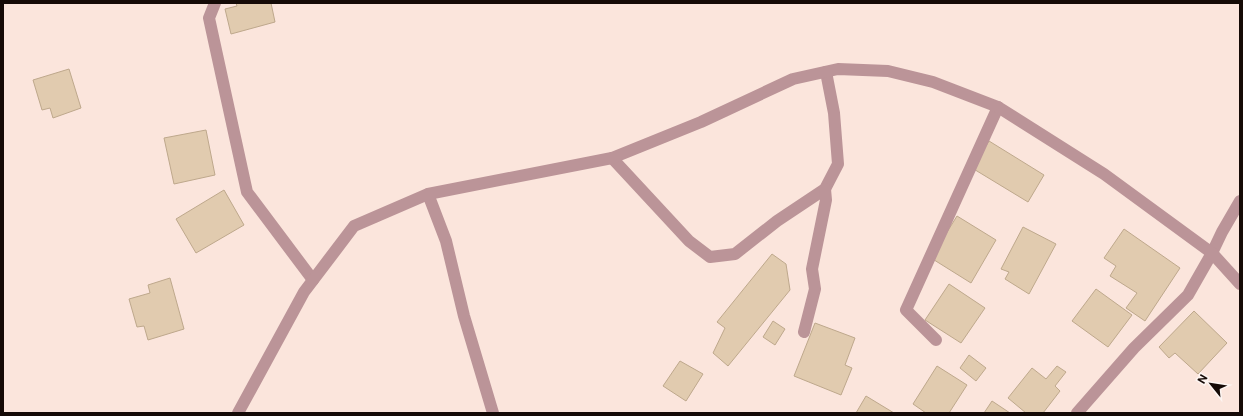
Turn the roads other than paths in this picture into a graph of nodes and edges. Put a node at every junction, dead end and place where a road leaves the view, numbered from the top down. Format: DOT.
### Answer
graph roads {
  1 [pos="215,3"];
  2 [pos="826,72"];
  3 [pos="998,107"];
  4 [pos="612,158"];
  5 [pos="825,189"];
  6 [pos="428,194"];
  7 [pos="1240,201"];
  8 [pos="1212,253"];
  9 [pos="313,280"];
  10 [pos="1240,284"];
  11 [pos="804,332"];
  12 [pos="936,340"];
  13 [pos="238,413"];
  14 [pos="493,413"];
  15 [pos="1077,413"];
  1 -- 9 [label="street"];
  2 -- 3 [label="street"];
  2 -- 4 [label="street"];
  2 -- 5 [label="street"];
  3 -- 8 [label="street"];
  3 -- 12 [label="street"];
  4 -- 5 [label="street"];
  4 -- 6 [label="street"];
  5 -- 11 [label="street"];
  6 -- 9 [label="street"];
  6 -- 14 [label="street"];
  7 -- 8 [label="street"];
  8 -- 10 [label="street"];
  8 -- 15 [label="street"];
  9 -- 13 [label="street"];
}
